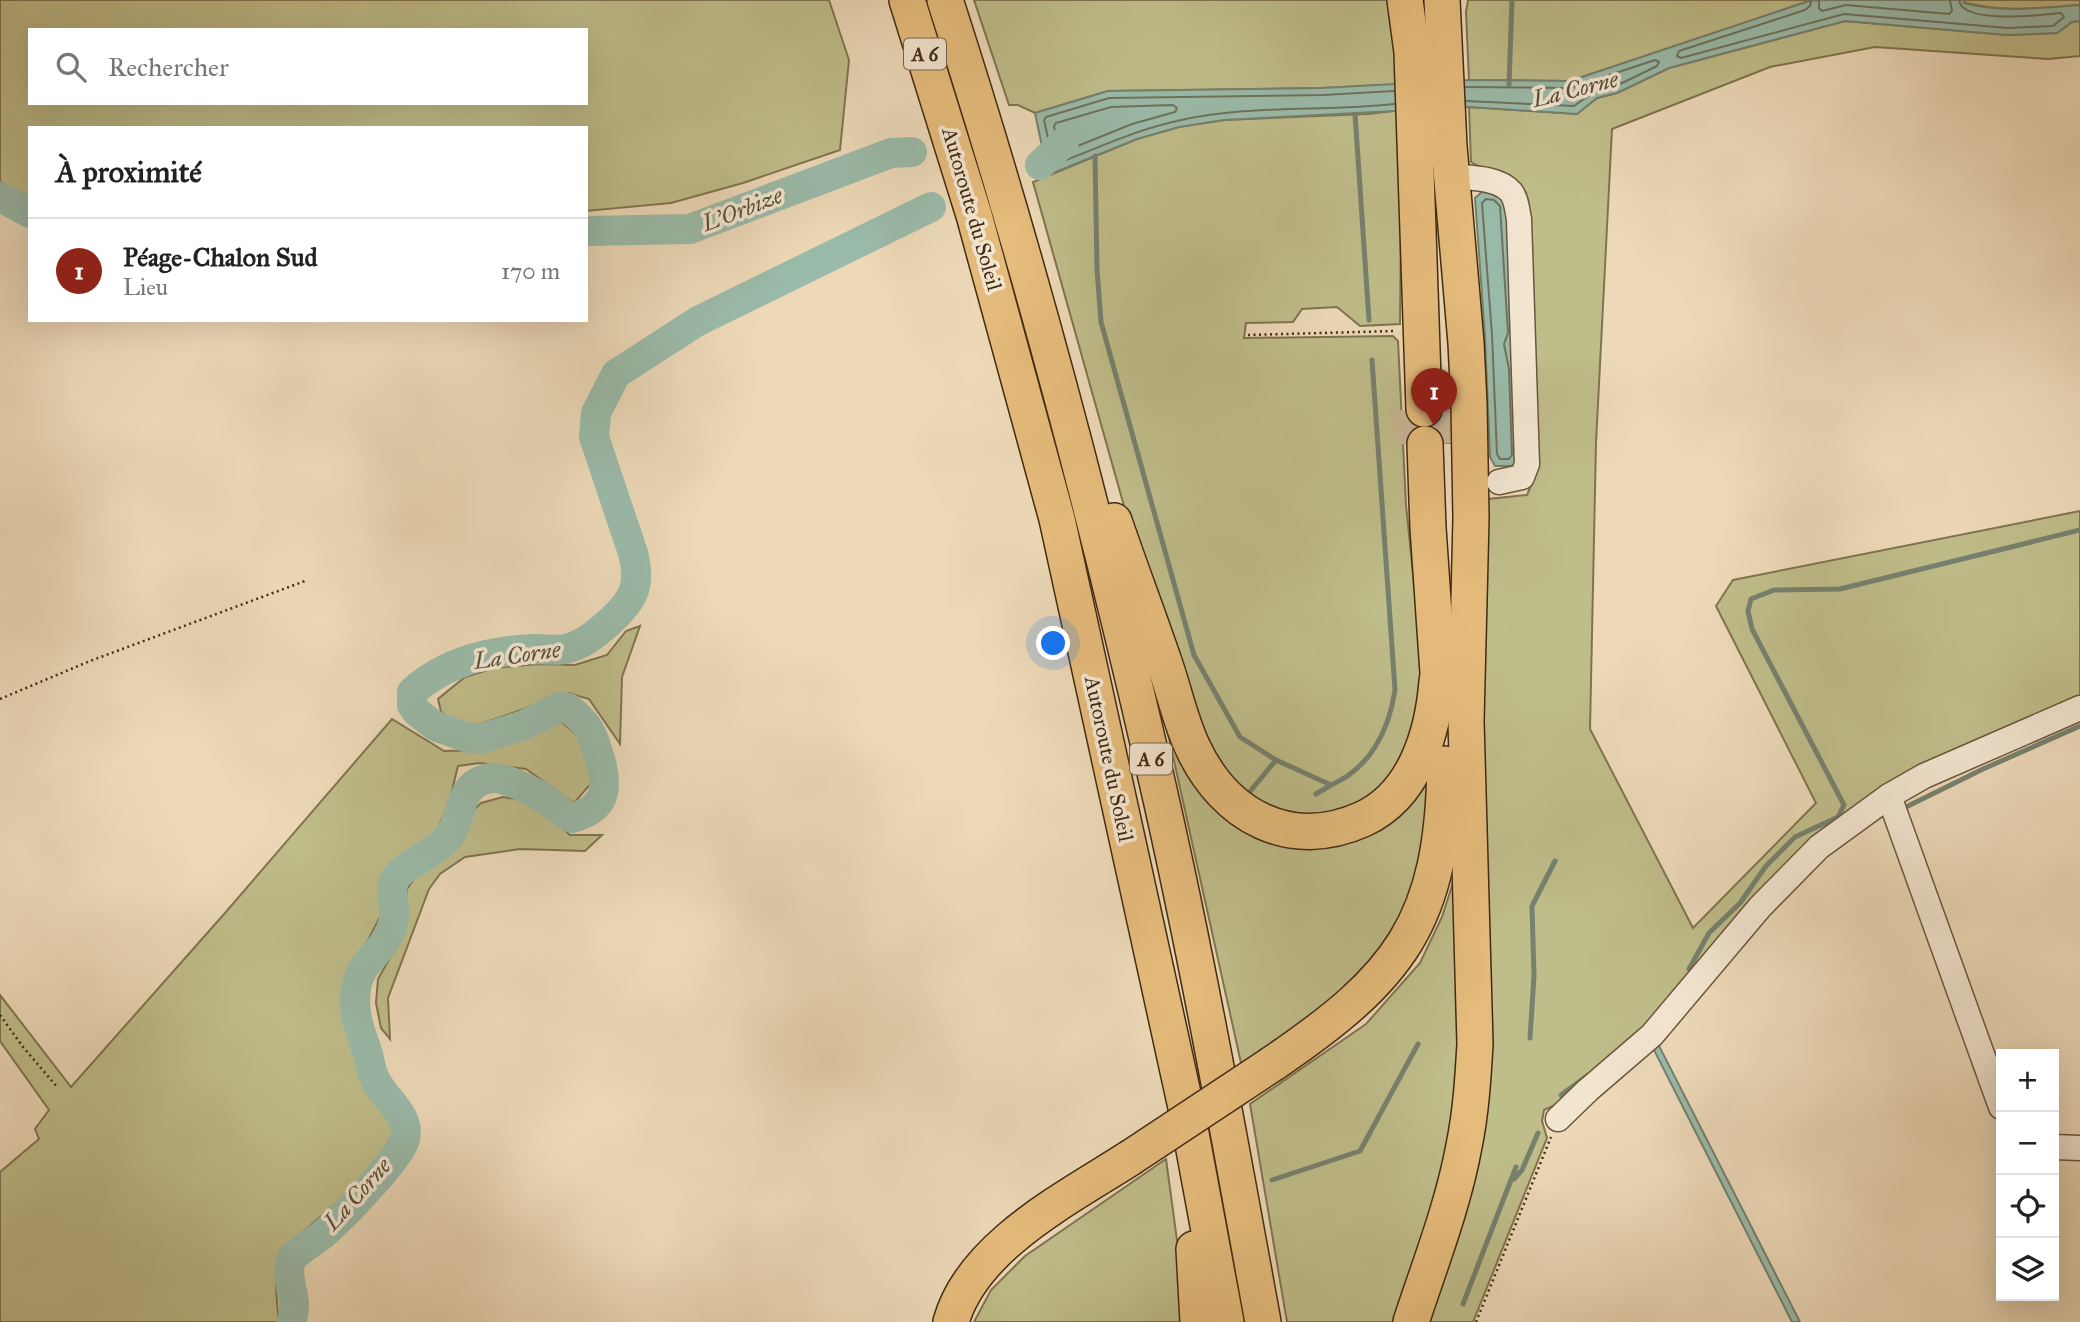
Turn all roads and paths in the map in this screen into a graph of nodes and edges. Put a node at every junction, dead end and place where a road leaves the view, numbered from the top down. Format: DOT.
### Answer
graph roads {
  1 [pos="907,0"];
  2 [pos="945,0"];
  3 [pos="1405,0"];
  4 [pos="1442,0"];
  5 [pos="1428,51"];
  6 [pos="1438,156"];
  7 [pos="1039,314"];
  8 [pos="1418,316"];
  9 [pos="1248,335"];
  10 [pos="1424,410"];
  11 [pos="1425,444"];
  12 [pos="1499,482"];
  13 [pos="305,581"];
  14 [pos="1437,681"];
  15 [pos="0,699"];
  16 [pos="2080,708"];
  17 [pos="1466,721"];
  18 [pos="1889,796"];
  19 [pos="0,1015"];
  20 [pos="1273,1070"];
  21 [pos="58,1088"];
  22 [pos="1996,1093"];
  23 [pos="1187,1112"];
  24 [pos="1558,1119"];
  25 [pos="2059,1147"];
  26 [pos="2080,1148"];
  27 [pos="1131,1163"];
  28 [pos="951,1322"];
  29 [pos="963,1322"];
  30 [pos="1198,1322"];
  31 [pos="1226,1322"];
  32 [pos="1264,1322"];
  33 [pos="1411,1322"];
  34 [pos="1476,1322"];
  1 -- 23 [label="highway, Autoroute du Soleil / A 6"];
  2 -- 7 [label="highway, Autoroute du Soleil / A 6"];
  3 -- 5 [label="highway"];
  4 -- 5 [label="highway"];
  5 -- 6 [label="highway"];
  6 -- 8 [label="highway"];
  6 -- 12 [label="street"];
  6 -- 17 [label="highway"];
  7 -- 14 [label="highway"];
  7 -- 32 [label="highway, Autoroute du Soleil / A 6"];
  8 -- 9 [label="path"];
  8 -- 10 [label="highway"];
  11 -- 14 [label="highway"];
  13 -- 15 [label="path"];
  14 -- 20 [label="highway"];
  16 -- 18 [label="street"];
  17 -- 20 [label="highway"];
  17 -- 33 [label="highway"];
  18 -- 22 [label="street"];
  18 -- 24 [label="street"];
  19 -- 21 [label="path"];
  20 -- 27 [label="highway"];
  23 -- 30 [label="highway"];
  23 -- 31 [label="highway, Autoroute du Soleil / A 6"];
  24 -- 34 [label="path"];
  25 -- 26 [label="street"];
  27 -- 28 [label="highway"];
  27 -- 29 [label="highway"];
}
